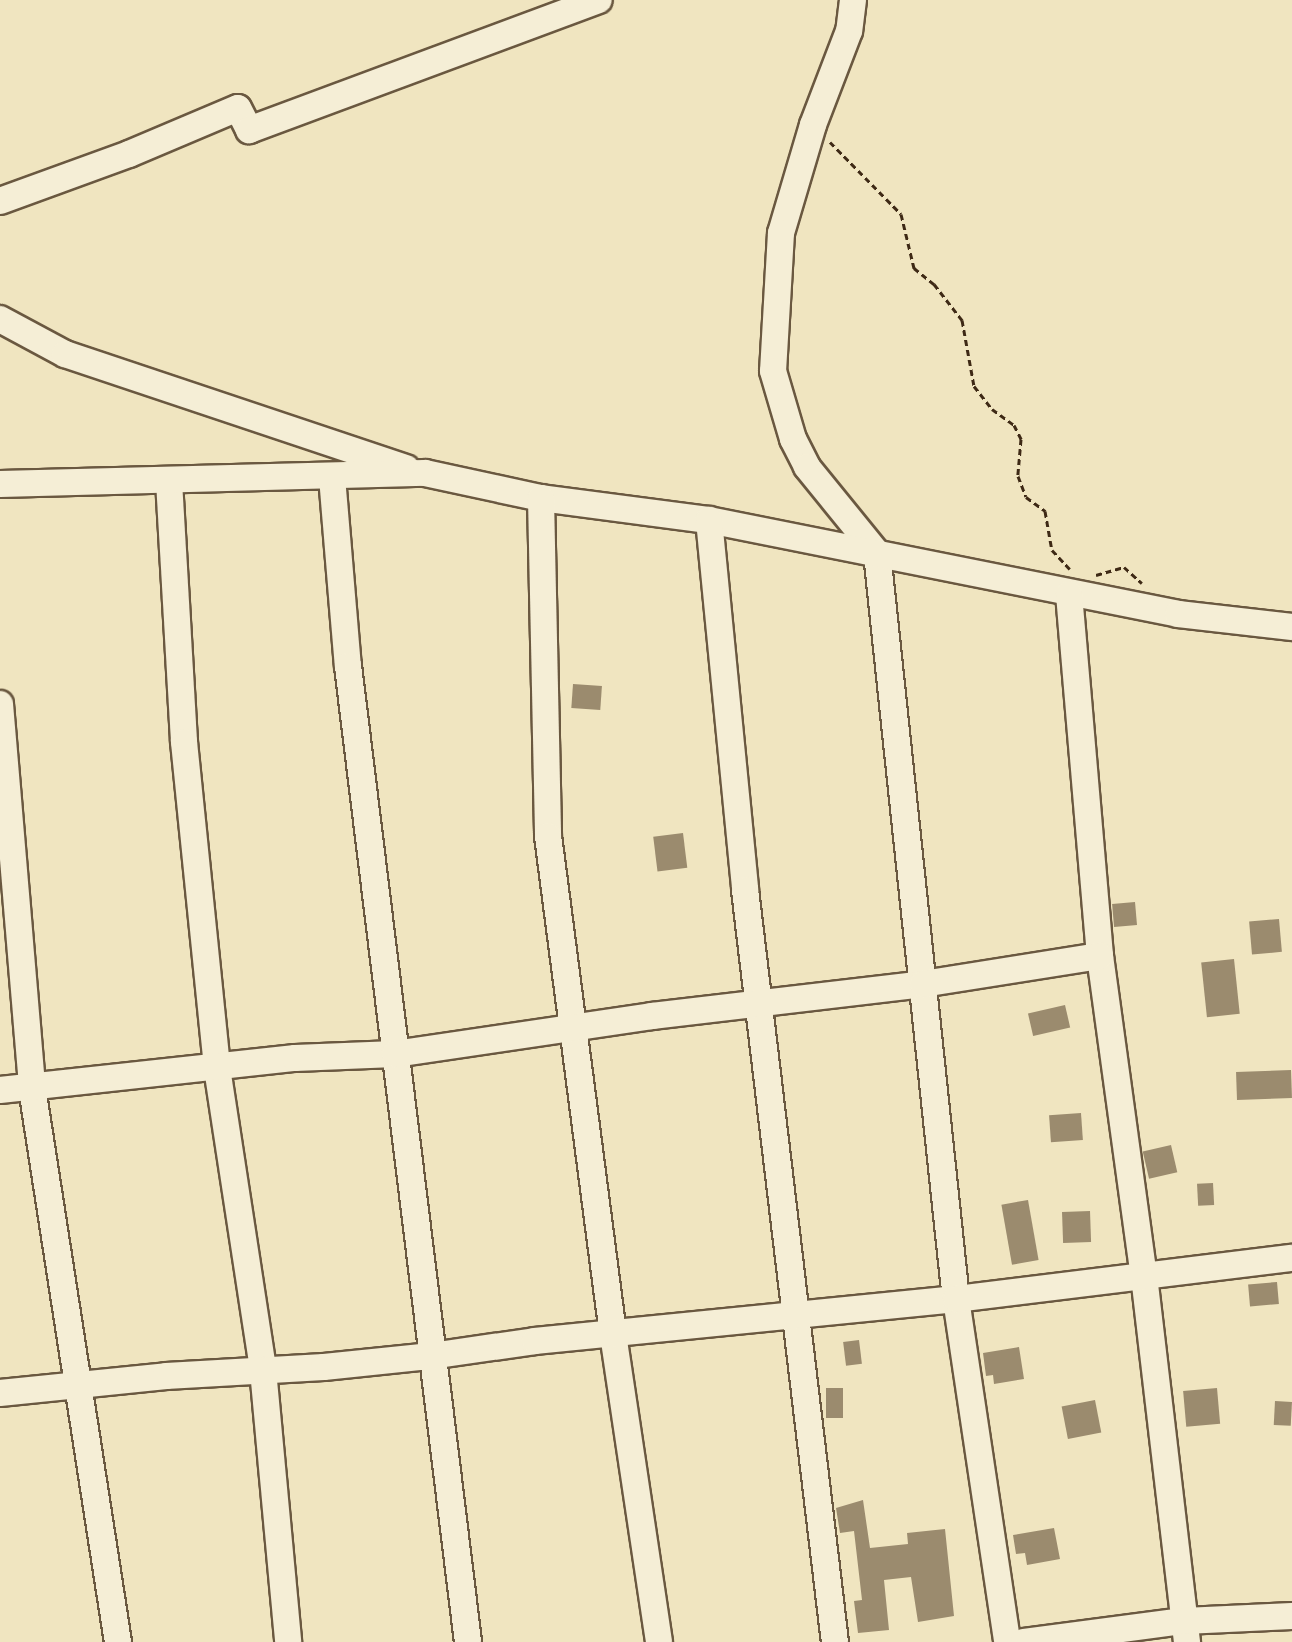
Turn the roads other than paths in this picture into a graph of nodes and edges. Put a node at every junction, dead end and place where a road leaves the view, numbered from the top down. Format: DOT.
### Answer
graph roads {
  1 [pos="599,0"];
  2 [pos="853,0"];
  3 [pos="0,201"];
  4 [pos="0,319"];
  5 [pos="425,473"];
  6 [pos="332,477"];
  7 [pos="169,481"];
  8 [pos="0,484"];
  9 [pos="541,498"];
  10 [pos="709,520"];
  11 [pos="877,553"];
  12 [pos="1074,586"];
  13 [pos="1292,627"];
  14 [pos="0,704"];
  15 [pos="1100,956"];
  16 [pos="923,984"];
  17 [pos="759,1005"];
  18 [pos="573,1027"];
  19 [pos="395,1054"];
  20 [pos="217,1068"];
  21 [pos="32,1088"];
  22 [pos="0,1090"];
  23 [pos="1292,1258"];
  24 [pos="1144,1276"];
  25 [pos="956,1299"];
  26 [pos="797,1313"];
  27 [pos="613,1334"];
  28 [pos="431,1356"];
  29 [pos="263,1370"];
  30 [pos="78,1385"];
  31 [pos="0,1393"];
  32 [pos="1292,1616"];
  33 [pos="1186,1632"];
  34 [pos="118,1642"];
  35 [pos="288,1642"];
  36 [pos="468,1642"];
  37 [pos="659,1642"];
  38 [pos="835,1642"];
  39 [pos="1007,1642"];
  40 [pos="1024,1642"];
  1 -- 3 [label="street"];
  2 -- 11 [label="street"];
  4 -- 5 [label="street"];
  5 -- 6 [label="street"];
  5 -- 9 [label="street"];
  6 -- 7 [label="street"];
  6 -- 19 [label="street"];
  7 -- 8 [label="street"];
  7 -- 20 [label="street"];
  9 -- 10 [label="street"];
  9 -- 18 [label="street"];
  10 -- 11 [label="street"];
  10 -- 17 [label="street"];
  11 -- 12 [label="street"];
  11 -- 16 [label="street"];
  12 -- 13 [label="street"];
  12 -- 15 [label="street"];
  14 -- 21 [label="street"];
  15 -- 16 [label="street"];
  15 -- 24 [label="street"];
  16 -- 17 [label="street"];
  16 -- 25 [label="street"];
  17 -- 18 [label="street"];
  17 -- 26 [label="street"];
  18 -- 19 [label="street"];
  18 -- 27 [label="street"];
  19 -- 20 [label="street"];
  19 -- 28 [label="street"];
  20 -- 21 [label="street"];
  20 -- 29 [label="street"];
  21 -- 22 [label="street"];
  21 -- 30 [label="street"];
  23 -- 24 [label="street"];
  24 -- 25 [label="street"];
  24 -- 33 [label="street"];
  25 -- 26 [label="street"];
  25 -- 39 [label="street"];
  26 -- 27 [label="street"];
  26 -- 38 [label="street"];
  27 -- 28 [label="street"];
  27 -- 37 [label="street"];
  28 -- 29 [label="street"];
  28 -- 36 [label="street"];
  29 -- 30 [label="street"];
  29 -- 35 [label="street"];
  30 -- 31 [label="street"];
  30 -- 34 [label="street"];
  32 -- 33 [label="street"];
  33 -- 40 [label="street"];
}
